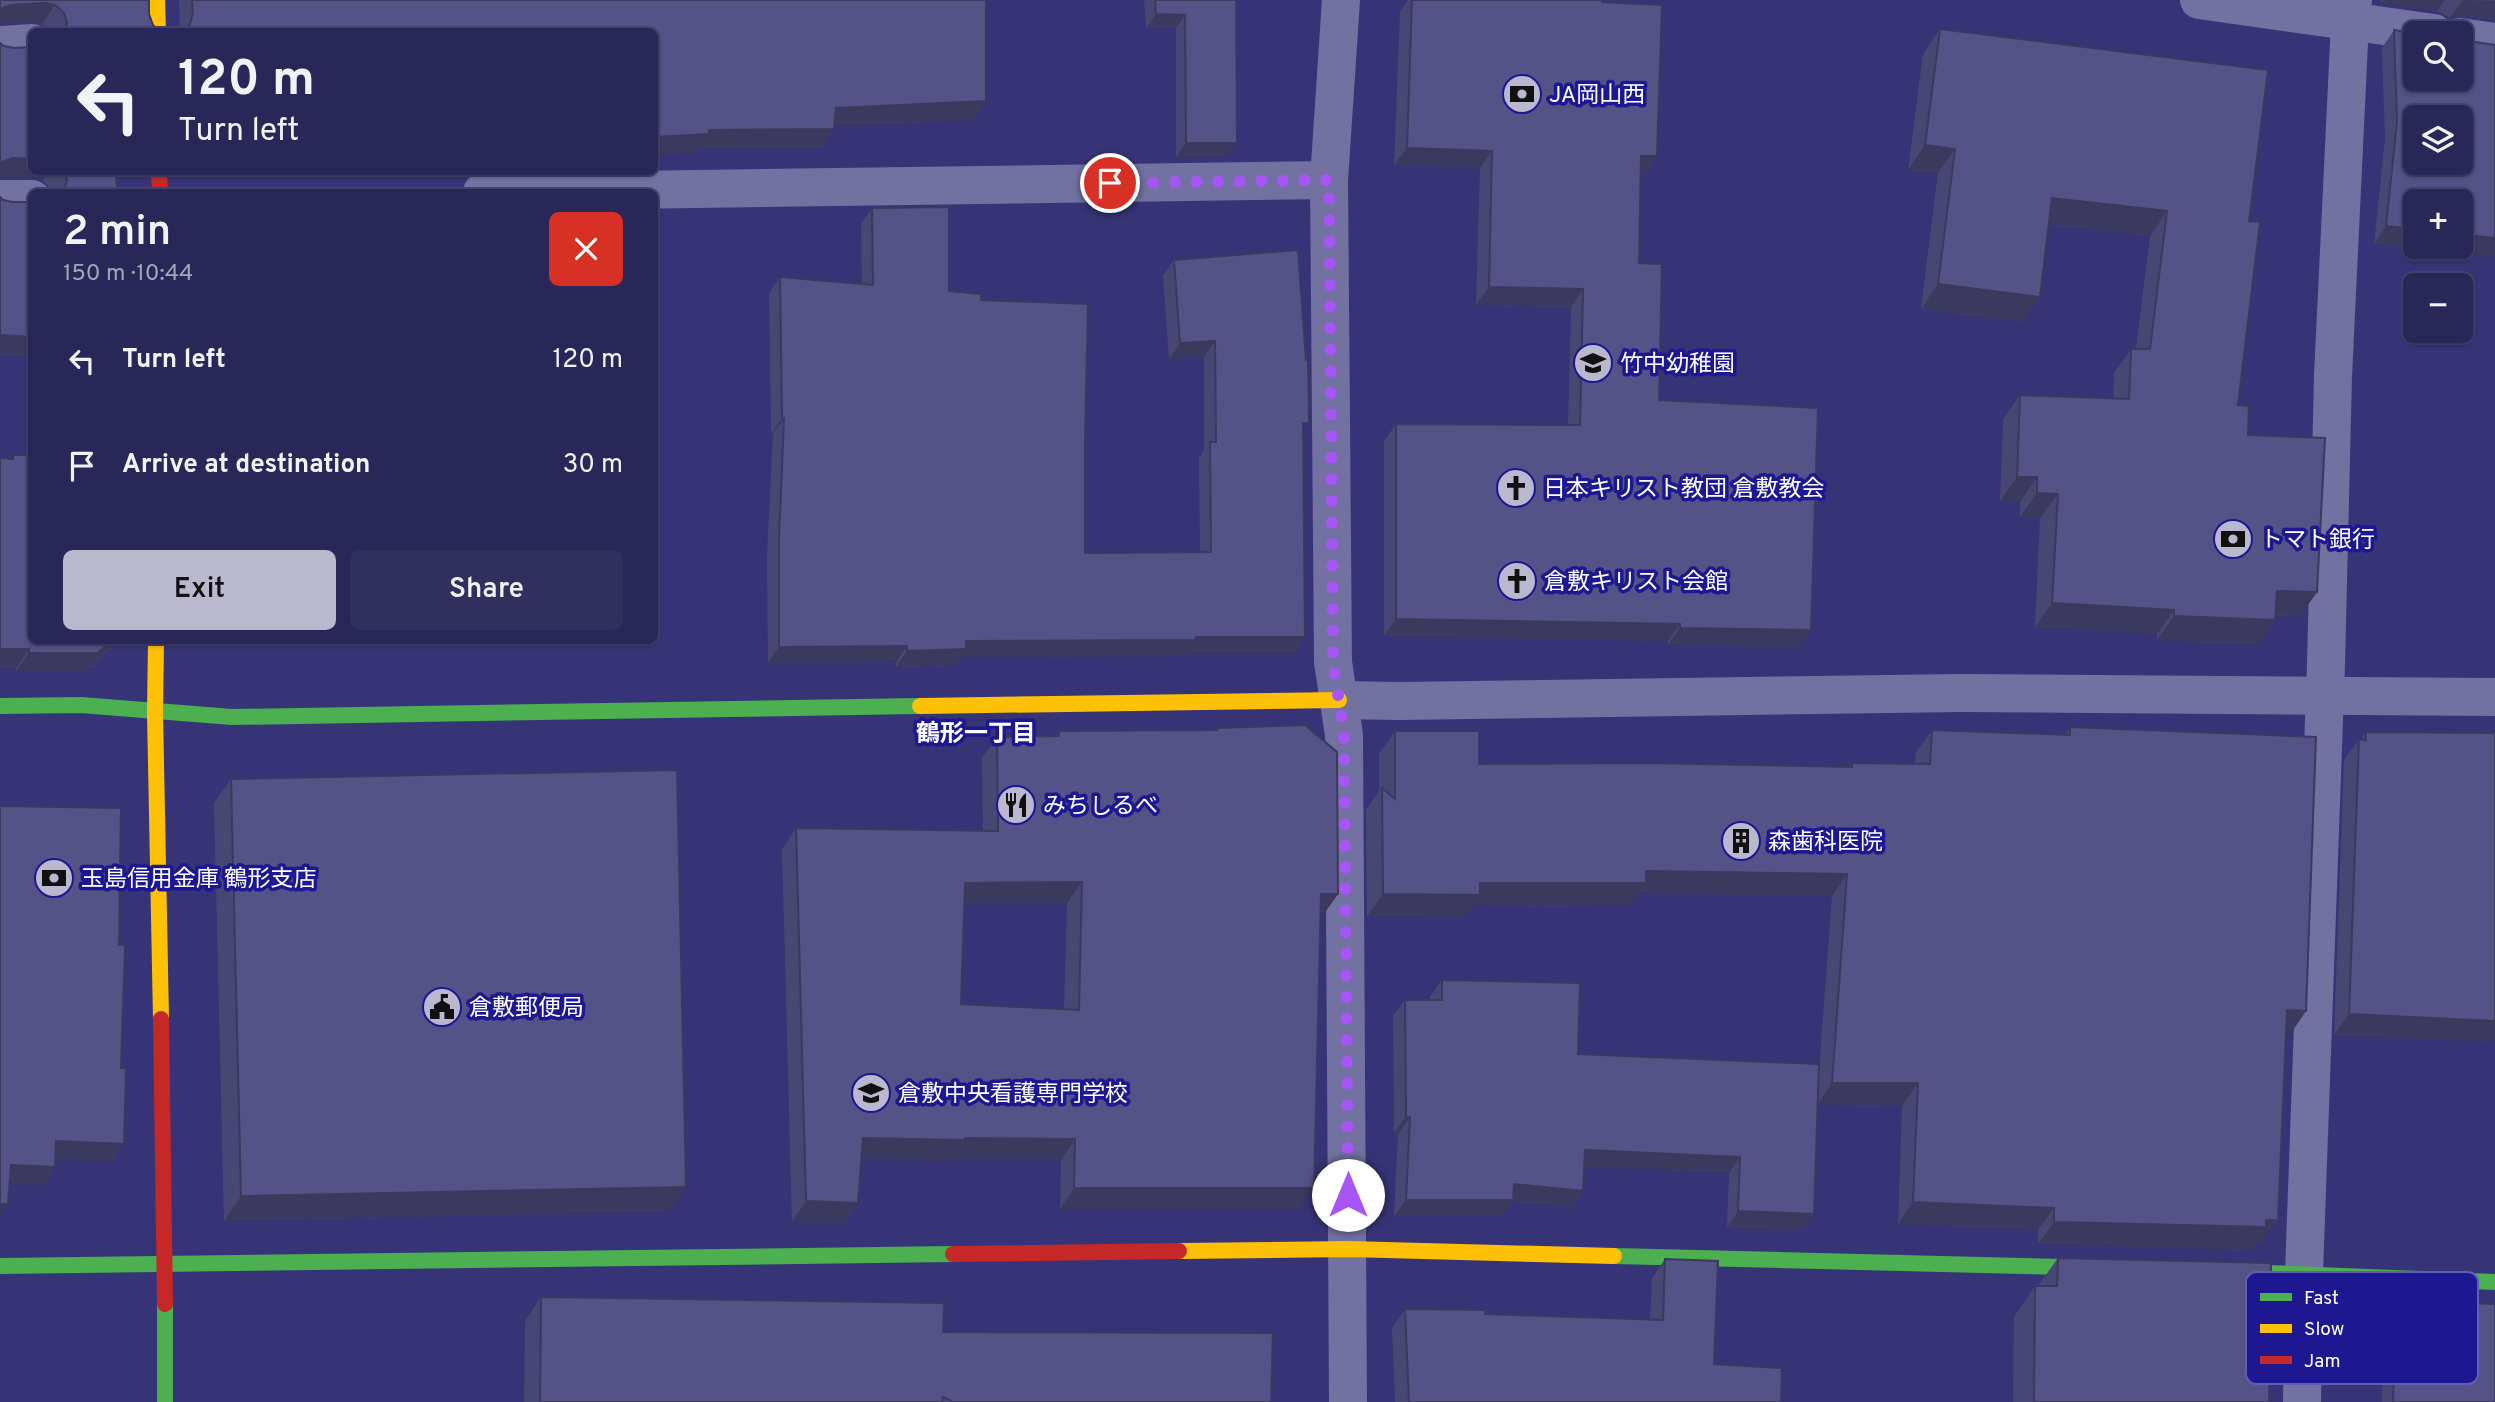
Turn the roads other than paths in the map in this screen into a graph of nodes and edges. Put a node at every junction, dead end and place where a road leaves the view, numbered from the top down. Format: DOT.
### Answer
graph roads {
  1 [pos="157,0"];
  2 [pos="1341,0"];
  3 [pos="2199,0"];
  4 [pos="2352,11"];
  5 [pos="2403,25"];
  6 [pos="158,28"];
  7 [pos="2473,39"];
  8 [pos="2495,42"];
  9 [pos="28,43"];
  10 [pos="0,45"];
  11 [pos="1329,180"];
  12 [pos="658,190"];
  13 [pos="0,199"];
  14 [pos="28,199"];
  15 [pos="156,644"];
  16 [pos="2325,696"];
  17 [pos="2495,697"];
  18 [pos="1339,700"];
  19 [pos="0,706"];
  20 [pos="155,712"];
  21 [pos="1349,1249"];
  22 [pos="165,1264"];
  23 [pos="0,1266"];
  24 [pos="2120,1268"];
  25 [pos="2201,1270"];
  26 [pos="2270,1272"];
  27 [pos="2304,1272"];
  28 [pos="2302,1384"];
  29 [pos="164,1402"];
  30 [pos="1348,1402"];
  31 [pos="2302,1402"];
  1 -- 6 [label="street"];
  2 -- 11 [label="street"];
  3 -- 4 [label="street"];
  4 -- 5 [label="street"];
  4 -- 16 [label="street"];
  7 -- 8 [label="street"];
  9 -- 10 [label="street"];
  11 -- 12 [label="street"];
  11 -- 18 [label="street"];
  13 -- 14 [label="street"];
  15 -- 20 [label="street"];
  16 -- 17 [label="street"];
  16 -- 18 [label="street"];
  16 -- 27 [label="street"];
  18 -- 20 [label="street"];
  18 -- 21 [label="street"];
  19 -- 20 [label="street"];
  20 -- 22 [label="street"];
  21 -- 22 [label="street"];
  21 -- 24 [label="street"];
  21 -- 30 [label="street"];
  22 -- 23 [label="street"];
  22 -- 29 [label="street"];
  25 -- 26 [label="street"];
  28 -- 31 [label="street"];
}
